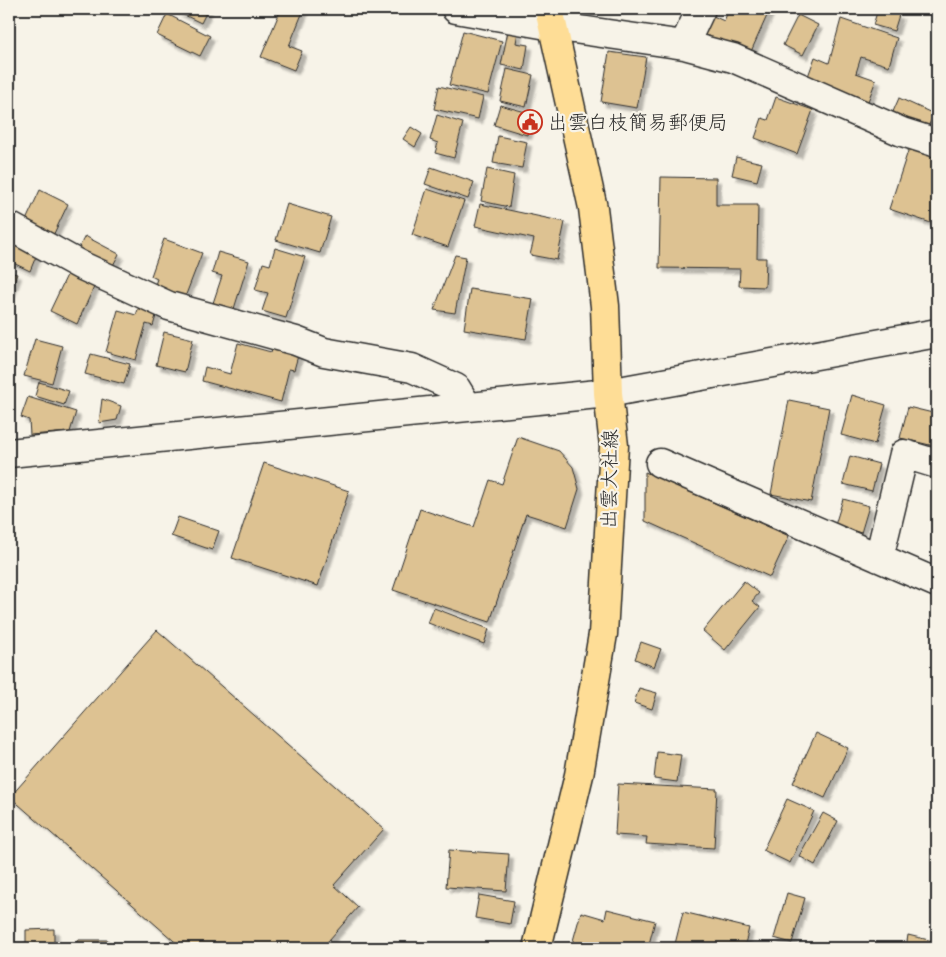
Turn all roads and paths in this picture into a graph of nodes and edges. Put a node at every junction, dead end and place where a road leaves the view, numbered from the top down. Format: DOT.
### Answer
graph roads {
  1 [pos="456,9"];
  2 [pos="701,9"];
  3 [pos="551,18"];
  4 [pos="684,45"];
  5 [pos="937,144"];
  6 [pos="9,226"];
  7 [pos="937,333"];
  8 [pos="608,393"];
  9 [pos="467,406"];
  10 [pos="9,453"];
  11 [pos="660,463"];
  12 [pos="937,464"];
  13 [pos="879,558"];
  14 [pos="937,583"];
  15 [pos="537,948"];
  1 -- 3 [label="street"];
  2 -- 4 [label="street"];
  3 -- 4 [label="street"];
  3 -- 8 [label="main road, 出雲大社線"];
  4 -- 5 [label="street"];
  6 -- 9 [label="street"];
  7 -- 8 [label="street"];
  8 -- 9 [label="street"];
  8 -- 15 [label="main road, 出雲大社線"];
  9 -- 10 [label="street"];
  11 -- 13 [label="street"];
  12 -- 13 [label="street"];
  13 -- 14 [label="street"];
}
